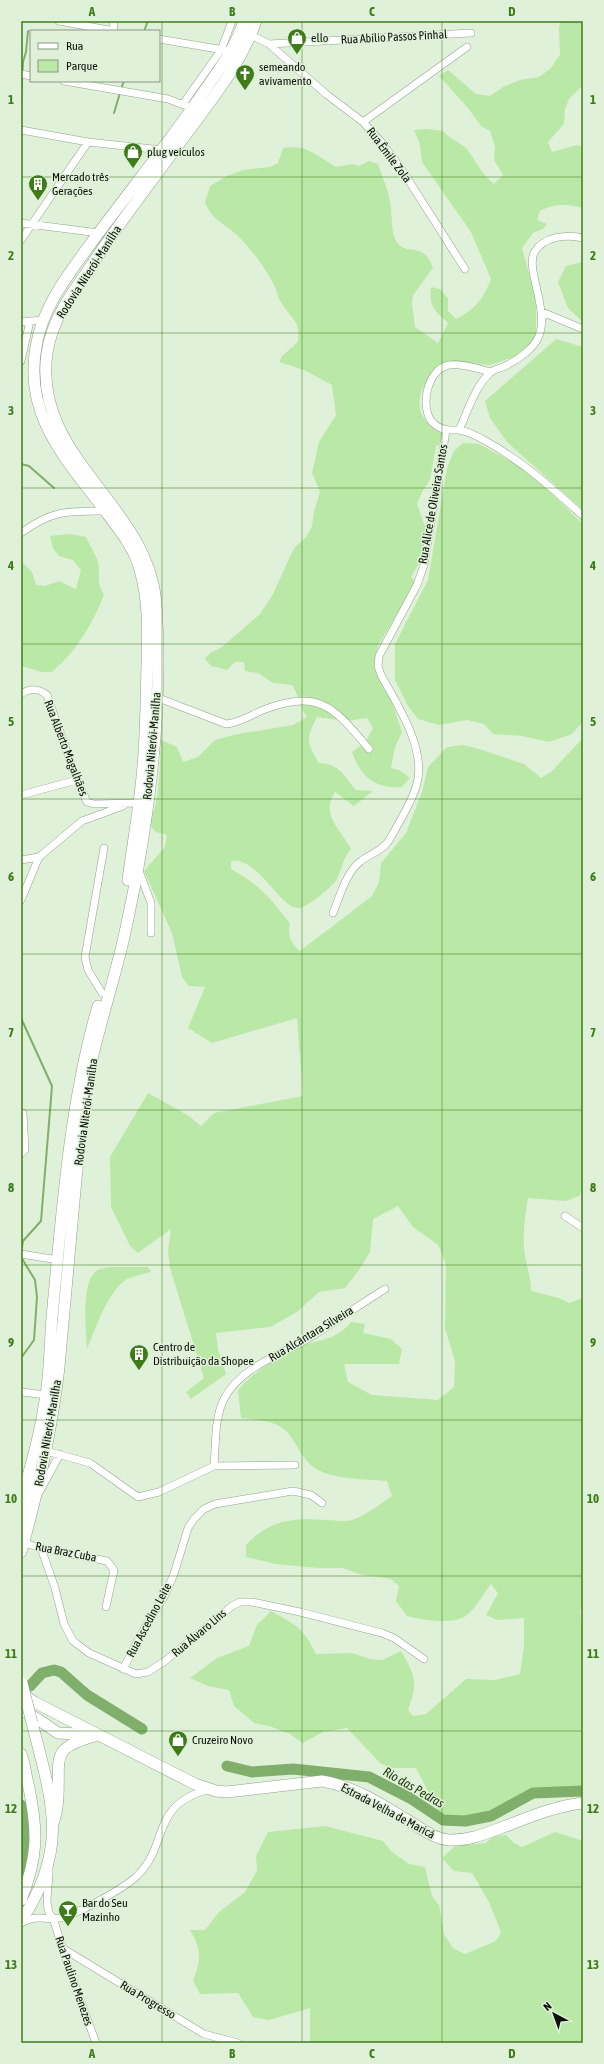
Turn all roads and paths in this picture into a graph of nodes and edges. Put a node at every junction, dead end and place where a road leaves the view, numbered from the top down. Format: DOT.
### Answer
graph roads {
  1 [pos="58,21"];
  2 [pos="232,21"];
  3 [pos="244,21"];
  4 [pos="256,21"];
  5 [pos="108,30"];
  6 [pos="471,33"];
  7 [pos="251,35"];
  8 [pos="160,39"];
  9 [pos="269,44"];
  10 [pos="467,47"];
  11 [pos="226,51"];
  12 [pos="70,82"];
  13 [pos="188,106"];
  14 [pos="364,122"];
  15 [pos="21,130"];
  16 [pos="88,142"];
  17 [pos="162,150"];
  18 [pos="21,223"];
  19 [pos="31,225"];
  20 [pos="99,233"];
  21 [pos="583,238"];
  22 [pos="21,240"];
  23 [pos="465,270"];
  24 [pos="542,312"];
  25 [pos="43,320"];
  26 [pos="30,321"];
  27 [pos="21,322"];
  28 [pos="583,329"];
  29 [pos="21,362"];
  30 [pos="491,372"];
  31 [pos="459,430"];
  32 [pos="446,431"];
  33 [pos="106,511"];
  34 [pos="583,516"];
  35 [pos="21,533"];
  36 [pos="21,694"];
  37 [pos="156,697"];
  38 [pos="369,749"];
  39 [pos="77,780"];
  40 [pos="21,795"];
  41 [pos="135,803"];
  42 [pos="104,848"];
  43 [pos="39,857"];
  44 [pos="21,860"];
  45 [pos="138,866"];
  46 [pos="21,900"];
  47 [pos="333,913"];
  48 [pos="150,933"];
  49 [pos="102,993"];
  50 [pos="23,1113"];
  51 [pos="21,1154"];
  52 [pos="566,1216"];
  53 [pos="583,1228"];
  54 [pos="23,1255"];
  55 [pos="58,1260"];
  56 [pos="385,1289"];
  57 [pos="22,1392"];
  58 [pos="46,1394"];
  59 [pos="46,1450"];
  60 [pos="60,1454"];
  61 [pos="295,1465"];
  62 [pos="214,1466"];
  63 [pos="37,1495"];
  64 [pos="21,1498"];
  65 [pos="322,1503"];
  66 [pos="21,1521"];
  67 [pos="22,1548"];
  68 [pos="41,1548"];
  69 [pos="106,1607"];
  70 [pos="424,1659"];
  71 [pos="123,1669"];
  72 [pos="21,1684"];
  73 [pos="34,1702"];
  74 [pos="21,1705"];
  75 [pos="21,1710"];
  76 [pos="70,1720"];
  77 [pos="69,1735"];
  78 [pos="98,1735"];
  79 [pos="63,1750"];
  80 [pos="21,1754"];
  81 [pos="195,1784"];
  82 [pos="211,1790"];
  83 [pos="190,1796"];
  84 [pos="583,1803"];
  85 [pos="53,1830"];
  86 [pos="48,1863"];
  87 [pos="21,1900"];
  88 [pos="54,1918"];
  89 [pos="21,1922"];
  90 [pos="62,1948"];
  91 [pos="96,2043"];
  92 [pos="238,2043"];
  1 -- 5 [label="street"];
  2 -- 11 [label="street"];
  3 -- 11 [label="main road, Rodovia Niterói-Manilha"];
  4 -- 7 [label="main road, Rodovia Niterói-Manilha"];
  6 -- 9 [label="street, Rua Abílio Passos Pinhal"];
  7 -- 9 [label="street, Rua Êmile Zola"];
  7 -- 37 [label="main road, Rodovia Niterói-Manilha"];
  8 -- 11 [label="street"];
  9 -- 14 [label="street, Rua Êmile Zola"];
  10 -- 14 [label="street, Rua Abílio Passos Pinhal"];
  11 -- 13 [label="main road, Rodovia Niterói-Manilha"];
  12 -- 13 [label="street"];
  13 -- 17 [label="main road, Rodovia Niterói-Manilha"];
  14 -- 23 [label="street, Rua Êmile Zola"];
  15 -- 16 [label="street"];
  16 -- 17 [label="street"];
  16 -- 19 [label="street"];
  17 -- 20 [label="main road, Rodovia Niterói-Manilha"];
  18 -- 19 [label="street"];
  19 -- 20 [label="street"];
  19 -- 22 [label="street"];
  20 -- 25 [label="main road, Rodovia Niterói-Manilha"];
  21 -- 24 [label="street, Rua Alice de Oliveira Santos"];
  24 -- 28 [label="street"];
  24 -- 30 [label="street, Rua Alice de Oliveira Santos"];
  25 -- 26 [label="street"];
  25 -- 33 [label="main road, Rodovia Niterói-Manilha"];
  26 -- 27 [label="street"];
  26 -- 29 [label="street"];
  30 -- 31 [label="street, Rua Alice de Oliveira Santos"];
  30 -- 32 [label="street"];
  31 -- 32 [label="street"];
  31 -- 34 [label="street"];
  32 -- 47 [label="street, Rua Alice de Oliveira Santos"];
  33 -- 35 [label="street"];
  33 -- 41 [label="main road, Rodovia Niterói-Manilha"];
  36 -- 39 [label="street, Rua Alberto Magalhães"];
  37 -- 38 [label="street"];
  37 -- 45 [label="main road, Rodovia Niterói-Manilha"];
  39 -- 40 [label="street"];
  39 -- 41 [label="street, Rua Alberto Magalhães"];
  41 -- 43 [label="street"];
  41 -- 49 [label="main road, Rodovia Niterói-Manilha"];
  42 -- 49 [label="street"];
  43 -- 44 [label="street"];
  43 -- 46 [label="street"];
  45 -- 48 [label="street"];
  45 -- 59 [label="main road, Rodovia Niterói-Manilha"];
  49 -- 55 [label="main road, Rodovia Niterói-Manilha"];
  50 -- 51 [label="street"];
  52 -- 53 [label="street"];
  54 -- 55 [label="street"];
  55 -- 58 [label="main road, Rodovia Niterói-Manilha"];
  56 -- 62 [label="street, Rua Alcântara Silveira"];
  57 -- 58 [label="street"];
  58 -- 64 [label="main road, Rodovia Niterói-Manilha"];
  59 -- 60 [label="street"];
  59 -- 63 [label="main road, Rodovia Niterói-Manilha"];
  59 -- 66 [label="main road"];
  60 -- 62 [label="street"];
  60 -- 63 [label="street"];
  61 -- 62 [label="street"];
  63 -- 67 [label="main road, Rodovia Niterói-Manilha"];
  65 -- 71 [label="street, Rua Ascedino Leite"];
  67 -- 68 [label="street, Rua Braz Cuba"];
  68 -- 69 [label="street, Rua Braz Cuba"];
  68 -- 71 [label="street, Rua Álvaro Lins"];
  70 -- 71 [label="street, Rua Álvaro Lins"];
  72 -- 73 [label="main road"];
  72 -- 85 [label="main road, bridge"];
  73 -- 74 [label="main road"];
  73 -- 76 [label="main road"];
  75 -- 77 [label="main road"];
  76 -- 77 [label="main road"];
  76 -- 78 [label="main road"];
  77 -- 78 [label="main road"];
  77 -- 79 [label="main road"];
  78 -- 79 [label="main road"];
  78 -- 81 [label="main road"];
  79 -- 85 [label="main road"];
  80 -- 87 [label="main road"];
  81 -- 82 [label="main road, Estrada Velha de Maricá"];
  81 -- 83 [label="street"];
  82 -- 83 [label="street"];
  82 -- 84 [label="main road, Estrada Velha de Maricá"];
  83 -- 88 [label="street"];
  85 -- 86 [label="main road"];
  86 -- 88 [label="street, Rua Paulino Menezes"];
  86 -- 89 [label="main road"];
  88 -- 89 [label="street"];
  88 -- 90 [label="street, Rua Paulino Menezes"];
  90 -- 91 [label="street, Rua Paulino Menezes"];
  90 -- 92 [label="street, Rua Progresso"];
}
